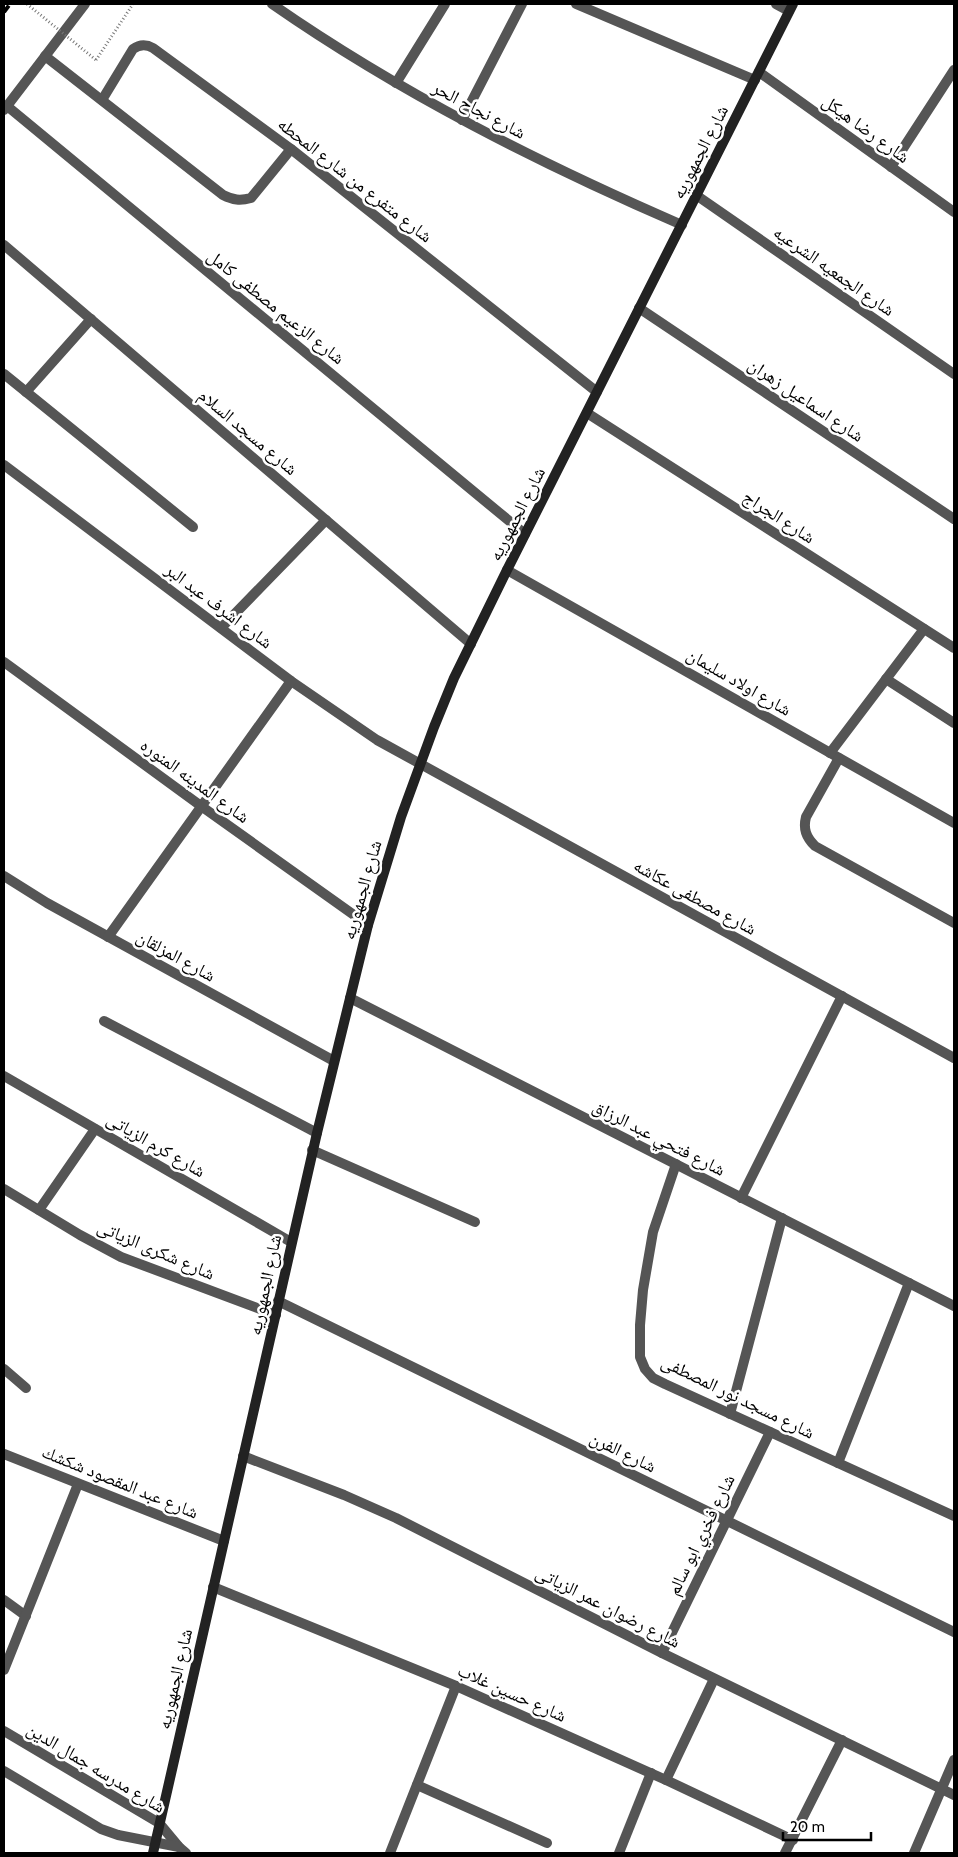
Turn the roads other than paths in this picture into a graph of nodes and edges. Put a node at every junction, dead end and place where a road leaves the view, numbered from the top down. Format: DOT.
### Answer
graph roads {
  1 [pos="85,4"];
  2 [pos="272,4"];
  3 [pos="445,4"];
  4 [pos="522,4"];
  5 [pos="576,4"];
  6 [pos="776,4"];
  7 [pos="791,7"];
  8 [pos="45,56"];
  9 [pos="954,70"];
  10 [pos="757,76"];
  11 [pos="396,83"];
  12 [pos="102,100"];
  13 [pos="5,108"];
  14 [pos="462,120"];
  15 [pos="291,149"];
  16 [pos="891,167"];
  17 [pos="696,195"];
  18 [pos="954,212"];
  19 [pos="682,225"];
  20 [pos="4,244"];
  21 [pos="639,308"];
  22 [pos="91,319"];
  23 [pos="4,374"];
  24 [pos="954,374"];
  25 [pos="26,392"];
  26 [pos="597,392"];
  27 [pos="587,413"];
  28 [pos="4,465"];
  29 [pos="954,519"];
  30 [pos="326,520"];
  31 [pos="193,527"];
  32 [pos="526,534"];
  33 [pos="507,570"];
  34 [pos="221,628"];
  35 [pos="924,630"];
  36 [pos="471,644"];
  37 [pos="954,648"];
  38 [pos="4,662"];
  39 [pos="886,679"];
  40 [pos="291,681"];
  41 [pos="954,723"];
  42 [pos="835,756"];
  43 [pos="420,764"];
  44 [pos="201,806"];
  45 [pos="954,823"];
  46 [pos="4,876"];
  47 [pos="954,923"];
  48 [pos="368,924"];
  49 [pos="108,937"];
  50 [pos="842,996"];
  51 [pos="350,998"];
  52 [pos="104,1021"];
  53 [pos="954,1058"];
  54 [pos="334,1061"];
  55 [pos="4,1076"];
  56 [pos="94,1129"];
  57 [pos="317,1133"];
  58 [pos="312,1150"];
  59 [pos="676,1164"];
  60 [pos="4,1188"];
  61 [pos="741,1198"];
  62 [pos="38,1210"];
  63 [pos="782,1218"];
  64 [pos="475,1222"];
  65 [pos="291,1242"];
  66 [pos="909,1283"];
  67 [pos="278,1301"];
  68 [pos="954,1306"];
  69 [pos="276,1316"];
  70 [pos="4,1369"];
  71 [pos="26,1388"];
  72 [pos="730,1414"];
  73 [pos="770,1432"];
  74 [pos="4,1454"];
  75 [pos="243,1456"];
  76 [pos="838,1463"];
  77 [pos="78,1484"];
  78 [pos="954,1516"];
  79 [pos="726,1520"];
  80 [pos="224,1541"];
  81 [pos="213,1587"];
  82 [pos="4,1600"];
  83 [pos="26,1616"];
  84 [pos="954,1632"];
  85 [pos="662,1653"];
  86 [pos="4,1670"];
  87 [pos="714,1679"];
  88 [pos="456,1686"];
  89 [pos="4,1731"];
  90 [pos="842,1740"];
  91 [pos="954,1760"];
  92 [pos="4,1771"];
  93 [pos="651,1774"];
  94 [pos="666,1780"];
  95 [pos="417,1785"];
  96 [pos="942,1789"];
  97 [pos="954,1795"];
  98 [pos="159,1823"];
  99 [pos="793,1840"];
  100 [pos="154,1842"];
  101 [pos="547,1843"];
  102 [pos="183,1850"];
  103 [pos="153,1853"];
  104 [pos="390,1853"];
  105 [pos="619,1853"];
  106 [pos="785,1853"];
  107 [pos="914,1853"];
  1 -- 8 [label="street"];
  2 -- 11 [label="street, شارع نجاح الحر"];
  3 -- 11 [label="street"];
  4 -- 14 [label="street"];
  5 -- 10 [label="street, شارع رضا هيكل"];
  6 -- 7 [label="street"];
  7 -- 10 [label="main road, شارع الجمهوريه"];
  8 -- 12 [label="street"];
  8 -- 13 [label="street"];
  9 -- 16 [label="street"];
  10 -- 16 [label="street, شارع رضا هيكل"];
  10 -- 17 [label="main road, شارع الجمهوريه"];
  11 -- 14 [label="street, شارع نجاح الحر"];
  12 -- 15 [label="street"];
  12 -- 15 [label="street, شارع متفرع من شارع المحطه"];
  13 -- 32 [label="street, شارع الزعيم مصطفى كامل"];
  14 -- 19 [label="street, شارع نجاح الحر"];
  15 -- 26 [label="street, شارع متفرع من شارع المحطه"];
  16 -- 18 [label="street, شارع رضا هيكل"];
  17 -- 19 [label="main road, شارع الجمهوريه"];
  17 -- 24 [label="street, شارع الجمعيه الشرعيه"];
  19 -- 21 [label="main road, شارع الجمهوريه"];
  20 -- 22 [label="street, شارع مسجد السلام"];
  21 -- 26 [label="main road, شارع الجمهوريه"];
  21 -- 29 [label="street, شارع اسماعيل زهران"];
  22 -- 25 [label="street"];
  22 -- 30 [label="street, شارع مسجد السلام"];
  23 -- 25 [label="street"];
  25 -- 31 [label="street"];
  26 -- 27 [label="main road, شارع الجمهوريه"];
  27 -- 32 [label="main road, شارع الجمهوريه"];
  27 -- 35 [label="street, شارع الجراج"];
  28 -- 34 [label="street, شارع اشرف عبد البر"];
  30 -- 34 [label="street"];
  30 -- 36 [label="street, شارع مسجد السلام"];
  32 -- 33 [label="main road, شارع الجمهوريه"];
  33 -- 36 [label="main road, شارع الجمهوريه"];
  33 -- 42 [label="street, شارع اولاد سليمان"];
  34 -- 40 [label="street, شارع اشرف عبد البر"];
  35 -- 37 [label="street, شارع الجراج"];
  35 -- 39 [label="street"];
  36 -- 43 [label="main road, شارع الجمهوريه"];
  38 -- 44 [label="street, شارع المدينه المنوره"];
  39 -- 41 [label="street"];
  39 -- 42 [label="street"];
  40 -- 43 [label="street, شارع اشرف عبد البر"];
  40 -- 44 [label="street"];
  42 -- 45 [label="street, شارع اولاد سليمان"];
  42 -- 47 [label="street"];
  43 -- 48 [label="main road, شارع الجمهوريه"];
  43 -- 50 [label="street, شارع مصطفى عكاشه"];
  44 -- 48 [label="street, شارع المدينه المنوره"];
  44 -- 49 [label="street"];
  46 -- 49 [label="street, شارع المزلقان"];
  48 -- 51 [label="main road, شارع الجمهوريه"];
  49 -- 54 [label="street, شارع المزلقان"];
  50 -- 53 [label="street, شارع مصطفى عكاشه"];
  50 -- 61 [label="street"];
  51 -- 54 [label="main road, شارع الجمهوريه"];
  51 -- 59 [label="street, شارع فتحي عبد الرزاق"];
  52 -- 57 [label="street"];
  54 -- 57 [label="main road, شارع الجمهوريه"];
  55 -- 56 [label="street, شارع كرم الزياتى"];
  56 -- 62 [label="street"];
  56 -- 65 [label="street, شارع كرم الزياتى"];
  57 -- 58 [label="main road, شارع الجمهوريه"];
  58 -- 64 [label="street"];
  58 -- 65 [label="main road, شارع الجمهوريه"];
  59 -- 61 [label="street, شارع فتحي عبد الرزاق"];
  59 -- 72 [label="street, شارع مسجد نور المصطفى"];
  60 -- 62 [label="street, شارع شكرى الزياتى"];
  61 -- 63 [label="street, شارع فتحي عبد الرزاق"];
  62 -- 69 [label="street, شارع شكرى الزياتى"];
  63 -- 66 [label="street, شارع فتحي عبد الرزاق"];
  63 -- 72 [label="street"];
  65 -- 67 [label="main road, شارع الجمهوريه"];
  66 -- 68 [label="street, شارع فتحي عبد الرزاق"];
  66 -- 76 [label="street"];
  67 -- 69 [label="main road, شارع الجمهوريه"];
  67 -- 79 [label="street, شارع الفرن"];
  69 -- 75 [label="main road, شارع الجمهوريه"];
  70 -- 71 [label="street"];
  72 -- 73 [label="street, شارع مسجد نور المصطفى"];
  73 -- 76 [label="street, شارع مسجد نور المصطفى"];
  73 -- 79 [label="street, شارع فخري ابو سالم"];
  74 -- 77 [label="street, شارع عبد المقصود شكشك"];
  75 -- 80 [label="main road, شارع الجمهوريه"];
  75 -- 85 [label="street, شارع رضوان عمر الزياتى"];
  76 -- 78 [label="street, شارع مسجد نور المصطفى"];
  77 -- 80 [label="street, شارع عبد المقصود شكشك"];
  77 -- 83 [label="street"];
  79 -- 84 [label="street, شارع الفرن"];
  79 -- 85 [label="street, شارع فخري ابو سالم"];
  80 -- 81 [label="main road, شارع الجمهوريه"];
  81 -- 88 [label="street, شارع حسين غلاب"];
  81 -- 98 [label="main road, شارع الجمهوريه"];
  82 -- 83 [label="street"];
  83 -- 86 [label="street"];
  85 -- 87 [label="street, شارع رضوان عمر الزياتى"];
  87 -- 90 [label="street, شارع رضوان عمر الزياتى"];
  87 -- 94 [label="street"];
  88 -- 93 [label="street, شارع حسين غلاب"];
  88 -- 95 [label="street"];
  89 -- 98 [label="street, شارع مدرسه جمال الدين"];
  90 -- 96 [label="street, شارع رضوان عمر الزياتى"];
  90 -- 99 [label="street"];
  91 -- 96 [label="street"];
  92 -- 100 [label="street, شارع مدرسه جمال الدين"];
  93 -- 94 [label="street, شارع حسين غلاب"];
  93 -- 105 [label="street"];
  94 -- 99 [label="street, شارع حسين غلاب"];
  95 -- 101 [label="street"];
  95 -- 104 [label="street"];
  96 -- 97 [label="street, شارع رضوان عمر الزياتى"];
  96 -- 107 [label="street"];
  98 -- 100 [label="main road, شارع الجمهوريه"];
  98 -- 102 [label="street, شارع مدرسه جمال الدين"];
  99 -- 106 [label="street"];
  100 -- 102 [label="street, شارع مدرسه جمال الدين"];
  100 -- 103 [label="main road, شارع الجمهوريه"];
}
